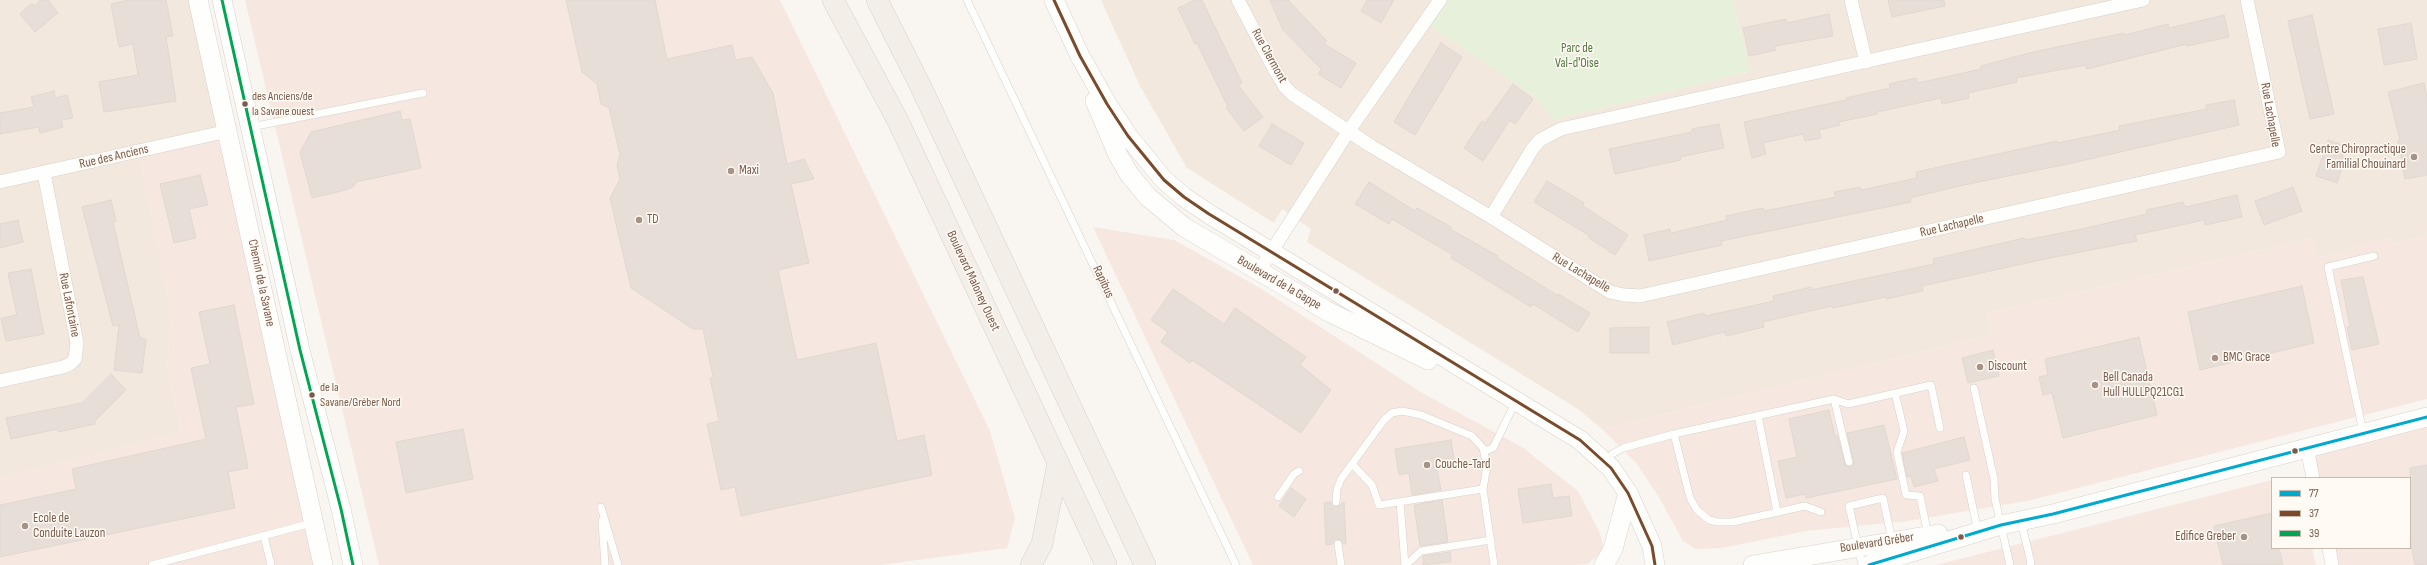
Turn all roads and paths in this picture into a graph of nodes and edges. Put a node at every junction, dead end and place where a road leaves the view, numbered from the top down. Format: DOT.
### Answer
graph roads {
  1 [pos="198,0"];
  2 [pos="222,0"];
  3 [pos="834,0"];
  4 [pos="877,0"];
  5 [pos="968,0"];
  6 [pos="1054,0"];
  7 [pos="1238,0"];
  8 [pos="1440,0"];
  9 [pos="1851,0"];
  10 [pos="2143,0"];
  11 [pos="2247,0"];
  12 [pos="1080,56"];
  13 [pos="1866,62"];
  14 [pos="423,93"];
  15 [pos="250,127"];
  16 [pos="228,131"];
  17 [pos="1348,132"];
  18 [pos="44,173"];
  19 [pos="0,182"];
  20 [pos="1491,217"];
  21 [pos="1272,252"];
  22 [pos="2374,256"];
  23 [pos="1259,271"];
  24 [pos="0,381"];
  25 [pos="1974,388"];
  26 [pos="1895,393"];
  27 [pos="1834,399"];
  28 [pos="1515,401"];
  29 [pos="1758,416"];
  30 [pos="2427,417"];
  31 [pos="1940,428"];
  32 [pos="2363,433"];
  33 [pos="1674,434"];
  34 [pos="2307,448"];
  35 [pos="1485,451"];
  36 [pos="1605,462"];
  37 [pos="1849,462"];
  38 [pos="1058,463"];
  39 [pos="1352,464"];
  40 [pos="1299,471"];
  41 [pos="1966,476"];
  42 [pos="2313,477"];
  43 [pos="1483,489"];
  44 [pos="1628,493"];
  45 [pos="1278,497"];
  46 [pos="1336,502"];
  47 [pos="1400,502"];
  48 [pos="342,509"];
  49 [pos="1777,512"];
  50 [pos="1821,512"];
  51 [pos="2021,520"];
  52 [pos="314,523"];
  53 [pos="2001,525"];
  54 [pos="1977,530"];
  55 [pos="264,536"];
  56 [pos="1491,540"];
  57 [pos="1929,541"];
  58 [pos="1338,544"];
  59 [pos="1858,546"];
  60 [pos="1894,549"];
  61 [pos="2329,549"];
  62 [pos="152,565"];
  63 [pos="271,565"];
  64 [pos="323,565"];
  65 [pos="353,565"];
  66 [pos="359,565"];
  67 [pos="605,565"];
  68 [pos="618,565"];
  69 [pos="1031,565"];
  70 [pos="1106,565"];
  71 [pos="1145,565"];
  72 [pos="1236,565"];
  73 [pos="1341,565"];
  74 [pos="1406,565"];
  75 [pos="1494,565"];
  76 [pos="1604,565"];
  77 [pos="1656,565"];
  78 [pos="1753,565"];
  79 [pos="1862,565"];
  80 [pos="1869,565"];
  81 [pos="2010,565"];
  82 [pos="2030,565"];
  83 [pos="2332,565"];
  1 -- 16 [label="street, Chemin de la Savane"];
  2 -- 15 [label="street, Chemin de la Savane"];
  3 -- 38 [label="main road, Boulevard Maloney Ouest"];
  4 -- 71 [label="main road"];
  5 -- 72 [label="lane, Rapibus"];
  6 -- 12 [label="street, Boulevard de la Gappe"];
  7 -- 17 [label="street, Rue Clermont"];
  8 -- 17 [label="street"];
  9 -- 13 [label="street"];
  10 -- 13 [label="street"];
  11 -- 20 [label="street, Rue Lachapelle"];
  12 -- 21 [label="street, Boulevard de la Gappe"];
  12 -- 23 [label="street, Boulevard de la Gappe"];
  13 -- 20 [label="street"];
  14 -- 15 [label="lane"];
  15 -- 16 [label="street"];
  15 -- 48 [label="street, Chemin de la Savane"];
  16 -- 18 [label="street, Rue des Anciens"];
  16 -- 52 [label="street, Chemin de la Savane"];
  17 -- 20 [label="street, Rue Lachapelle"];
  17 -- 21 [label="street"];
  18 -- 19 [label="street, Rue des Anciens"];
  18 -- 24 [label="street, Rue Lafontaine"];
  21 -- 23 [label="street"];
  21 -- 28 [label="street, Boulevard de la Gappe"];
  22 -- 32 [label="lane"];
  23 -- 28 [label="street, Boulevard de la Gappe"];
  25 -- 53 [label="lane"];
  26 -- 27 [label="lane"];
  26 -- 31 [label="lane"];
  26 -- 57 [label="lane"];
  27 -- 29 [label="lane"];
  27 -- 37 [label="lane"];
  28 -- 35 [label="lane"];
  28 -- 36 [label="street, Boulevard de la Gappe"];
  29 -- 33 [label="lane"];
  29 -- 49 [label="lane"];
  30 -- 32 [label="street, Boulevard Gréber"];
  32 -- 34 [label="street, Boulevard Gréber"];
  33 -- 36 [label="lane"];
  33 -- 49 [label="lane"];
  34 -- 42 [label="street"];
  34 -- 51 [label="street, Boulevard Gréber"];
  35 -- 39 [label="lane"];
  35 -- 43 [label="lane"];
  36 -- 44 [label="street, Boulevard de la Gappe"];
  38 -- 69 [label="main road"];
  38 -- 70 [label="main road, Boulevard Maloney Ouest"];
  39 -- 46 [label="lane"];
  39 -- 47 [label="lane"];
  40 -- 45 [label="lane"];
  41 -- 54 [label="lane"];
  43 -- 47 [label="lane"];
  43 -- 56 [label="lane"];
  44 -- 76 [label="street"];
  44 -- 77 [label="street, Boulevard de la Gappe"];
  47 -- 74 [label="lane"];
  48 -- 65 [label="street, Chemin de la Savane"];
  48 -- 66 [label="street"];
  49 -- 50 [label="lane"];
  51 -- 53 [label="street, Boulevard Gréber"];
  51 -- 82 [label="lane"];
  52 -- 55 [label="lane"];
  52 -- 64 [label="street, Chemin de la Savane"];
  53 -- 54 [label="street, Boulevard Gréber"];
  53 -- 81 [label="lane"];
  54 -- 57 [label="street, Boulevard Gréber"];
  55 -- 62 [label="lane"];
  55 -- 63 [label="lane"];
  56 -- 74 [label="lane"];
  56 -- 75 [label="lane"];
  57 -- 60 [label="street, Boulevard Gréber"];
  58 -- 73 [label="lane"];
  59 -- 60 [label="street, Boulevard Gréber"];
  59 -- 60 [label="lane"];
  59 -- 78 [label="street, Boulevard Gréber"];
  59 -- 79 [label="lane"];
  60 -- 80 [label="street, Boulevard Gréber"];
  61 -- 83 [label="street"];
  67 -- 68 [label="lane"];
}
